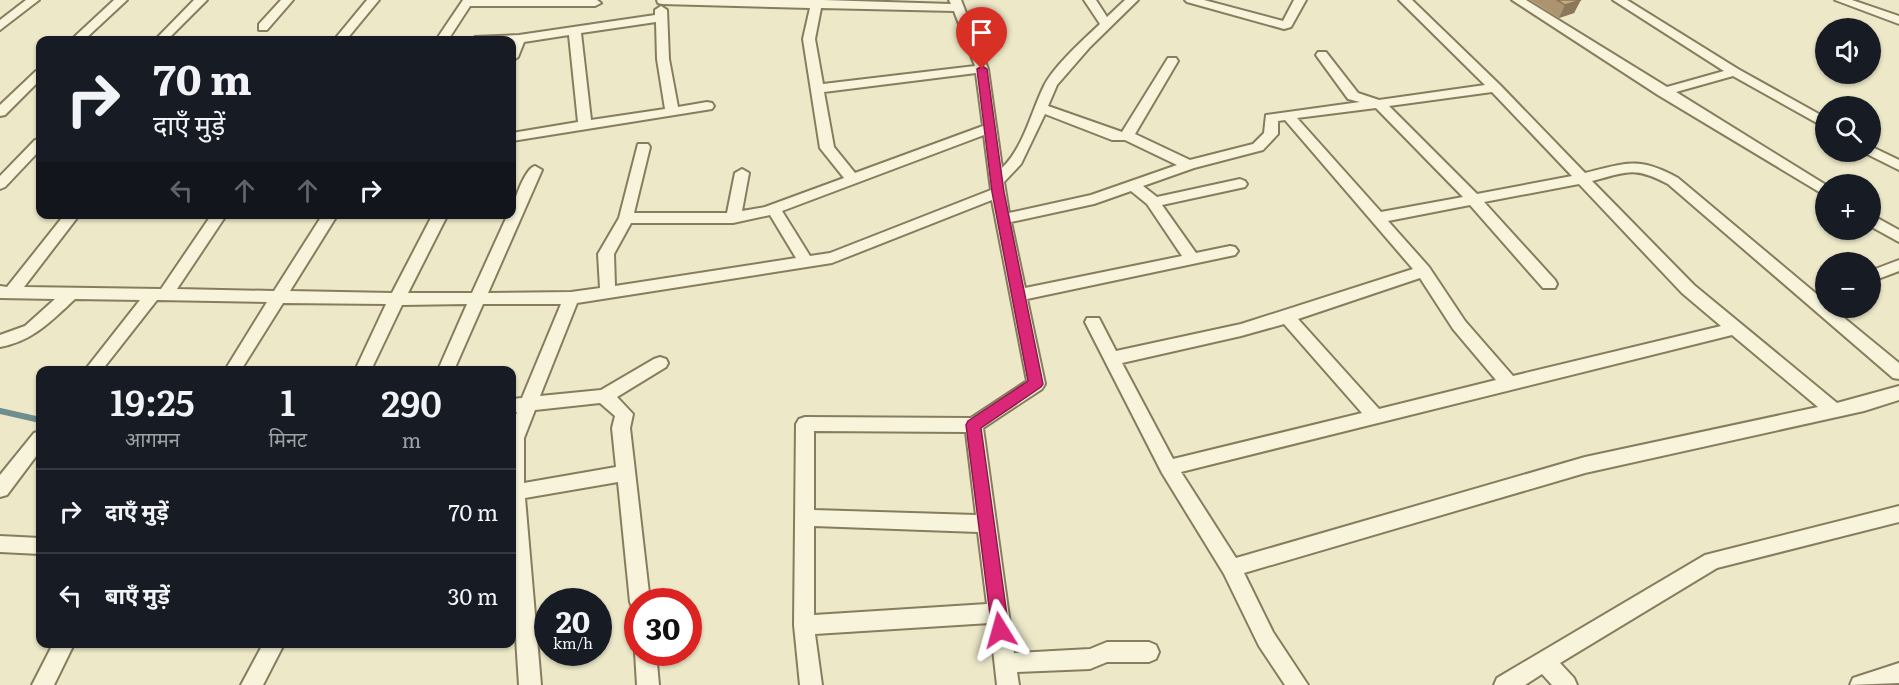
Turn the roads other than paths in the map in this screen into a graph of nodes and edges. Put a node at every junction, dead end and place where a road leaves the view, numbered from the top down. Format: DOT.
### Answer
graph roads {
  1 [pos="33,0"];
  2 [pos="121,0"];
  3 [pos="201,0"];
  4 [pos="287,0"];
  5 [pos="373,0"];
  6 [pos="1090,0"];
  7 [pos="1132,0"];
  8 [pos="1191,0"];
  9 [pos="1300,0"];
  10 [pos="1405,0"];
  11 [pos="1518,0"];
  12 [pos="1620,0"];
  13 [pos="1841,0"];
  14 [pos="469,1"];
  15 [pos="662,1"];
  16 [pos="817,2"];
  17 [pos="595,3"];
  18 [pos="957,4"];
  19 [pos="0,10"];
  20 [pos="20,10"];
  21 [pos="660,18"];
  22 [pos="1899,21"];
  23 [pos="1106,24"];
  24 [pos="0,26"];
  25 [pos="263,27"];
  26 [pos="575,32"];
  27 [pos="81,36"];
  28 [pos="165,36"];
  29 [pos="343,36"];
  30 [pos="445,36"];
  31 [pos="516,39"];
  32 [pos="519,39"];
  33 [pos="516,47"];
  34 [pos="1322,55"];
  35 [pos="1172,61"];
  36 [pos="982,69"];
  37 [pos="1734,72"];
  38 [pos="36,78"];
  39 [pos="1495,88"];
  40 [pos="816,89"];
  41 [pos="1663,92"];
  42 [pos="1379,104"];
  43 [pos="707,106"];
  44 [pos="1041,108"];
  45 [pos="672,110"];
  46 [pos="0,112"];
  47 [pos="1288,117"];
  48 [pos="1815,118"];
  49 [pos="585,124"];
  50 [pos="991,128"];
  51 [pos="516,135"];
  52 [pos="1127,136"];
  53 [pos="36,147"];
  54 [pos="643,147"];
  55 [pos="1881,156"];
  56 [pos="1189,165"];
  57 [pos="1899,166"];
  58 [pos="535,170"];
  59 [pos="742,173"];
  60 [pos="1581,179"];
  61 [pos="853,180"];
  62 [pos="0,184"];
  63 [pos="1240,184"];
  64 [pos="1815,185"];
  65 [pos="998,186"];
  66 [pos="1134,186"];
  67 [pos="1473,199"];
  68 [pos="1154,202"];
  69 [pos="774,209"];
  70 [pos="516,214"];
  71 [pos="626,218"];
  72 [pos="733,218"];
  73 [pos="1377,218"];
  74 [pos="1899,218"];
  75 [pos="70,219"];
  76 [pos="216,219"];
  77 [pos="328,219"];
  78 [pos="438,219"];
  79 [pos="514,219"];
  80 [pos="1004,219"];
  81 [pos="1881,222"];
  82 [pos="1881,226"];
  83 [pos="1899,237"];
  84 [pos="1230,251"];
  85 [pos="1192,259"];
  86 [pos="806,262"];
  87 [pos="1899,265"];
  88 [pos="1424,271"];
  89 [pos="1881,272"];
  90 [pos="1549,284"];
  91 [pos="5,293"];
  92 [pos="608,293"];
  93 [pos="70,294"];
  94 [pos="159,295"];
  95 [pos="1018,295"];
  96 [pos="280,296"];
  97 [pos="480,298"];
  98 [pos="571,298"];
  99 [pos="397,299"];
  100 [pos="1287,317"];
  101 [pos="1093,322"];
  102 [pos="1736,328"];
  103 [pos="0,341"];
  104 [pos="1110,359"];
  105 [pos="660,363"];
  106 [pos="97,366"];
  107 [pos="236,366"];
  108 [pos="365,366"];
  109 [pos="448,366"];
  110 [pos="1899,373"];
  111 [pos="1509,384"];
  112 [pos="1899,393"];
  113 [pos="604,396"];
  114 [pos="519,406"];
  115 [pos="1834,410"];
  116 [pos="1376,417"];
  117 [pos="974,425"];
  118 [pos="516,430"];
  119 [pos="36,443"];
  120 [pos="1168,468"];
  121 [pos="626,473"];
  122 [pos="0,489"];
  123 [pos="516,492"];
  124 [pos="1899,514"];
  125 [pos="804,518"];
  126 [pos="986,524"];
  127 [pos="516,527"];
  128 [pos="0,544"];
  129 [pos="36,546"];
  130 [pos="1232,568"];
  131 [pos="638,588"];
  132 [pos="998,613"];
  133 [pos="804,625"];
  134 [pos="62,648"];
  135 [pos="272,648"];
  136 [pos="1149,652"];
  137 [pos="1545,662"];
  138 [pos="1005,663"];
  139 [pos="646,666"];
  140 [pos="1899,673"];
  141 [pos="43,685"];
  142 [pos="252,685"];
  143 [pos="530,685"];
  144 [pos="648,685"];
  145 [pos="811,685"];
  146 [pos="1008,685"];
  147 [pos="1298,685"];
  148 [pos="1505,685"];
  149 [pos="1566,685"];
  150 [pos="1861,685"];
  1 -- 20 [label="street"];
  2 -- 27 [label="street"];
  3 -- 28 [label="street"];
  4 -- 25 [label="street"];
  5 -- 29 [label="street"];
  6 -- 23 [label="street"];
  7 -- 23 [label="street"];
  8 -- 9 [label="street"];
  10 -- 39 [label="street"];
  11 -- 41 [label="street"];
  12 -- 37 [label="street"];
  13 -- 22 [label="street"];
  14 -- 17 [label="street"];
  14 -- 30 [label="street"];
  15 -- 16 [label="street"];
  15 -- 21 [label="street"];
  16 -- 18 [label="street"];
  16 -- 40 [label="street"];
  18 -- 36 [label="street"];
  19 -- 20 [label="street"];
  20 -- 24 [label="street"];
  21 -- 26 [label="street"];
  21 -- 45 [label="street"];
  23 -- 44 [label="street"];
  26 -- 32 [label="street"];
  26 -- 49 [label="street"];
  31 -- 32 [label="street"];
  32 -- 33 [label="street"];
  34 -- 42 [label="street"];
  35 -- 52 [label="street"];
  36 -- 40 [label="street"];
  36 -- 50 [label="street"];
  37 -- 41 [label="street"];
  37 -- 48 [label="street"];
  38 -- 46 [label="street"];
  39 -- 42 [label="street"];
  39 -- 60 [label="street"];
  40 -- 61 [label="street"];
  41 -- 64 [label="street"];
  42 -- 47 [label="street"];
  42 -- 67 [label="street"];
  43 -- 45 [label="street"];
  44 -- 52 [label="street"];
  44 -- 65 [label="street"];
  45 -- 49 [label="street"];
  47 -- 56 [label="street"];
  47 -- 73 [label="street"];
  49 -- 51 [label="street"];
  50 -- 61 [label="street"];
  50 -- 65 [label="street"];
  52 -- 56 [label="street"];
  53 -- 62 [label="street"];
  54 -- 71 [label="street"];
  55 -- 57 [label="street"];
  56 -- 66 [label="street"];
  58 -- 70 [label="street"];
  59 -- 72 [label="street"];
  60 -- 67 [label="street"];
  60 -- 102 [label="street"];
  60 -- 110 [label="street"];
  61 -- 69 [label="street"];
  63 -- 68 [label="street"];
  65 -- 80 [label="street"];
  65 -- 86 [label="street"];
  66 -- 68 [label="street"];
  66 -- 80 [label="street"];
  67 -- 73 [label="street"];
  67 -- 90 [label="street"];
  68 -- 85 [label="street"];
  69 -- 72 [label="street"];
  69 -- 86 [label="street"];
  71 -- 72 [label="street"];
  71 -- 92 [label="street"];
  73 -- 88 [label="street"];
  74 -- 81 [label="street"];
  75 -- 91 [label="street"];
  76 -- 94 [label="street"];
  77 -- 96 [label="street"];
  78 -- 99 [label="street"];
  79 -- 97 [label="street"];
  80 -- 95 [label="street"];
  82 -- 83 [label="street"];
  84 -- 85 [label="street"];
  85 -- 95 [label="street"];
  86 -- 92 [label="street"];
  87 -- 89 [label="street"];
  88 -- 100 [label="street"];
  88 -- 111 [label="street"];
  91 -- 93 [label="street"];
  92 -- 98 [label="street"];
  93 -- 94 [label="street"];
  93 -- 103 [label="street"];
  94 -- 96 [label="street"];
  94 -- 106 [label="street"];
  95 -- 117 [label="street"];
  96 -- 99 [label="street"];
  96 -- 107 [label="street"];
  97 -- 98 [label="street"];
  97 -- 99 [label="street"];
  97 -- 109 [label="street"];
  98 -- 114 [label="street"];
  99 -- 108 [label="street"];
  100 -- 104 [label="street"];
  100 -- 116 [label="street"];
  101 -- 104 [label="street"];
  102 -- 111 [label="street"];
  102 -- 115 [label="street"];
  104 -- 120 [label="street"];
  105 -- 113 [label="street"];
  111 -- 116 [label="street"];
  112 -- 115 [label="street"];
  113 -- 114 [label="street"];
  113 -- 121 [label="street"];
  114 -- 118 [label="street"];
  115 -- 130 [label="street"];
  116 -- 120 [label="street"];
  117 -- 125 [label="street"];
  117 -- 126 [label="street"];
  119 -- 122 [label="street"];
  120 -- 130 [label="street"];
  121 -- 123 [label="street"];
  121 -- 131 [label="street"];
  124 -- 137 [label="street"];
  125 -- 126 [label="street"];
  125 -- 133 [label="street"];
  126 -- 132 [label="street"];
  127 -- 143 [label="street"];
  128 -- 129 [label="street"];
  130 -- 147 [label="street"];
  132 -- 133 [label="street"];
  132 -- 138 [label="street"];
  133 -- 145 [label="street"];
  134 -- 141 [label="street"];
  135 -- 142 [label="street"];
  136 -- 138 [label="street"];
  137 -- 148 [label="street"];
  137 -- 149 [label="street"];
  138 -- 146 [label="street"];
  139 -- 144 [label="street"];
  140 -- 150 [label="street"];
}
